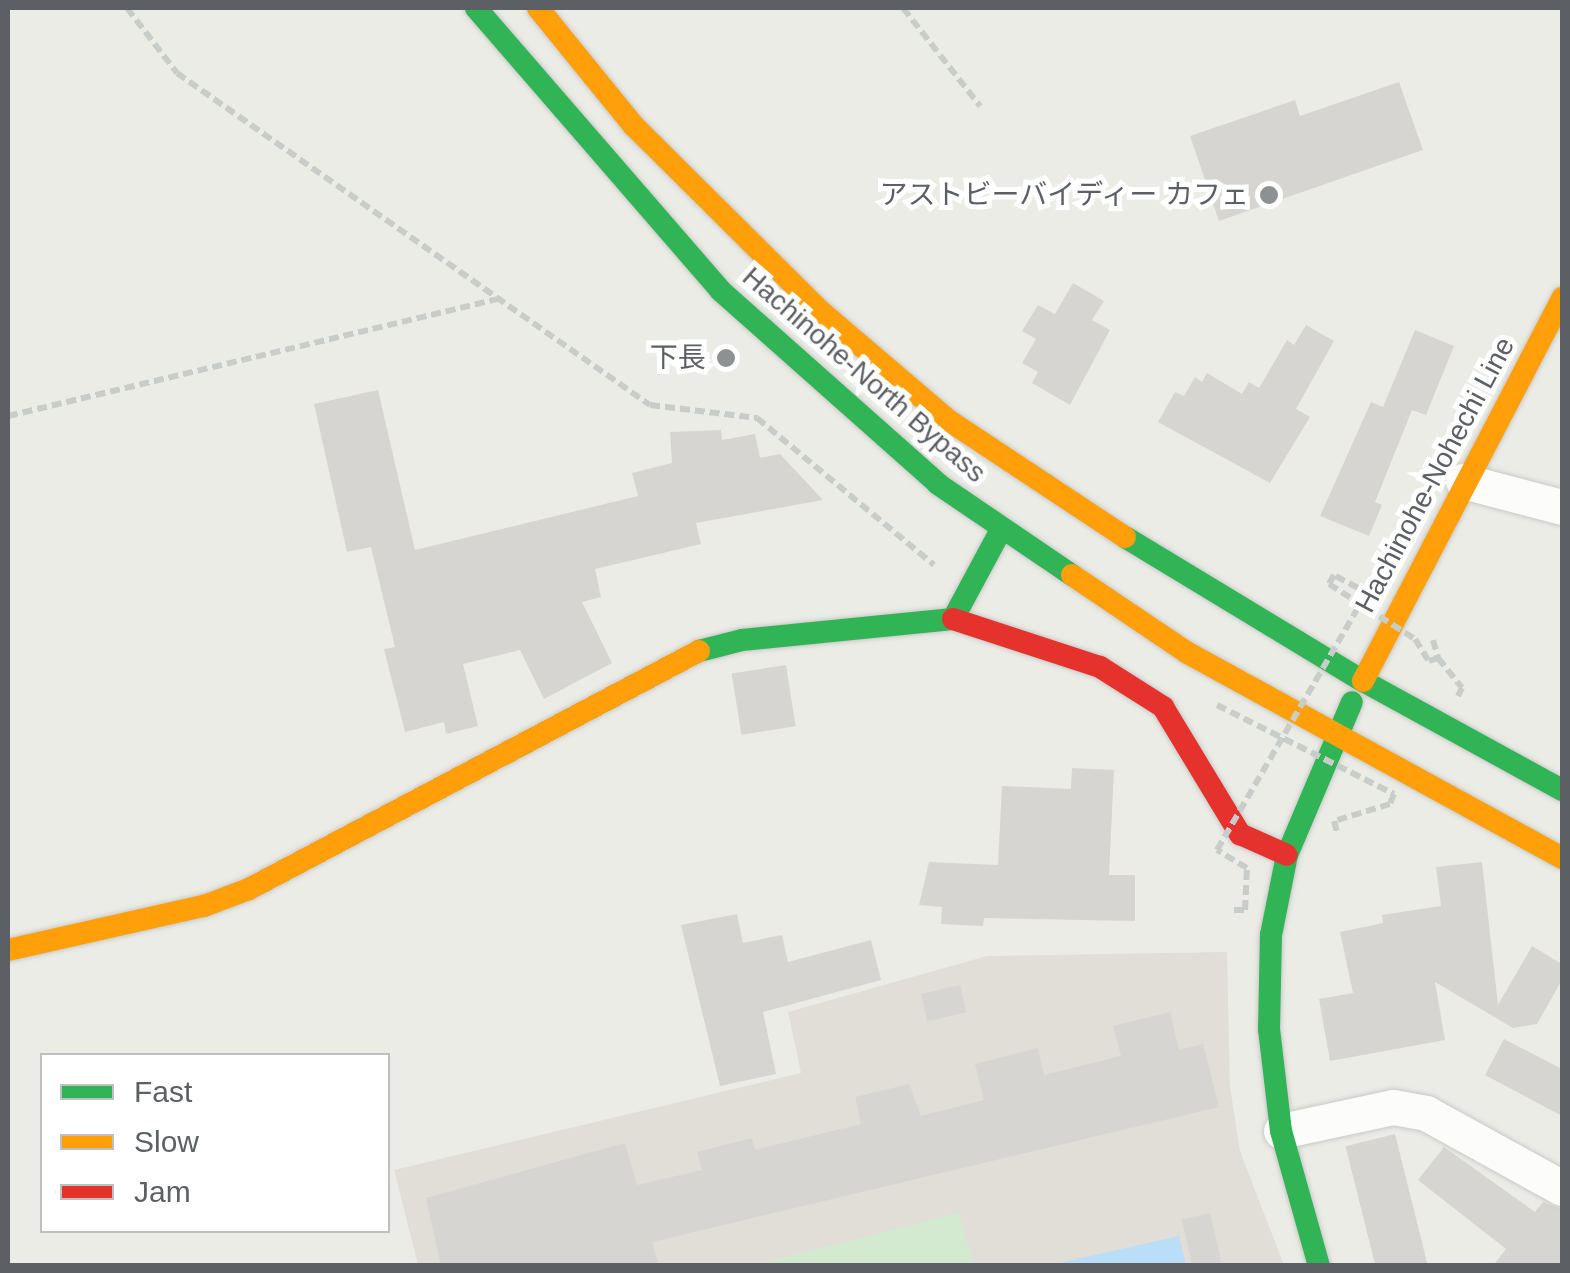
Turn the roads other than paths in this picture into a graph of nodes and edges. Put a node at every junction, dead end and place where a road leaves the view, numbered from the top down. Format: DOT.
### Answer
graph roads {
  1 [pos="476,8"];
  2 [pos="538,8"];
  3 [pos="1562,298"];
  4 [pos="1463,481"];
  5 [pos="1562,506"];
  6 [pos="1001,530"];
  7 [pos="953,620"];
  8 [pos="1362,681"];
  9 [pos="1336,735"];
  10 [pos="1562,790"];
  11 [pos="1287,855"];
  12 [pos="1562,858"];
  13 [pos="8,950"];
  14 [pos="1281,1131"];
  15 [pos="1562,1188"];
  16 [pos="1319,1266"];
  1 -- 6 [label="main road, Hachinohe-North Bypass"];
  2 -- 8 [label="main road, Hachinohe-North Bypass"];
  3 -- 4 [label="main road, Hachinohe-Nohechi Line"];
  4 -- 5 [label="street"];
  4 -- 8 [label="main road, Hachinohe-Nohechi Line"];
  6 -- 7 [label="main road"];
  6 -- 9 [label="main road, Hachinohe-North Bypass"];
  7 -- 11 [label="main road"];
  7 -- 13 [label="main road"];
  8 -- 9 [label="main road, Hachinohe-Nohechi Line"];
  8 -- 10 [label="main road, Hachinohe-North Bypass"];
  9 -- 11 [label="main road, Hachinohe-Nohechi Line"];
  9 -- 12 [label="main road, Hachinohe-North Bypass"];
  11 -- 14 [label="main road, Hachinohe-Nohechi Line"];
  14 -- 15 [label="street"];
  14 -- 16 [label="main road, Hachinohe-Nohechi Line"];
}
